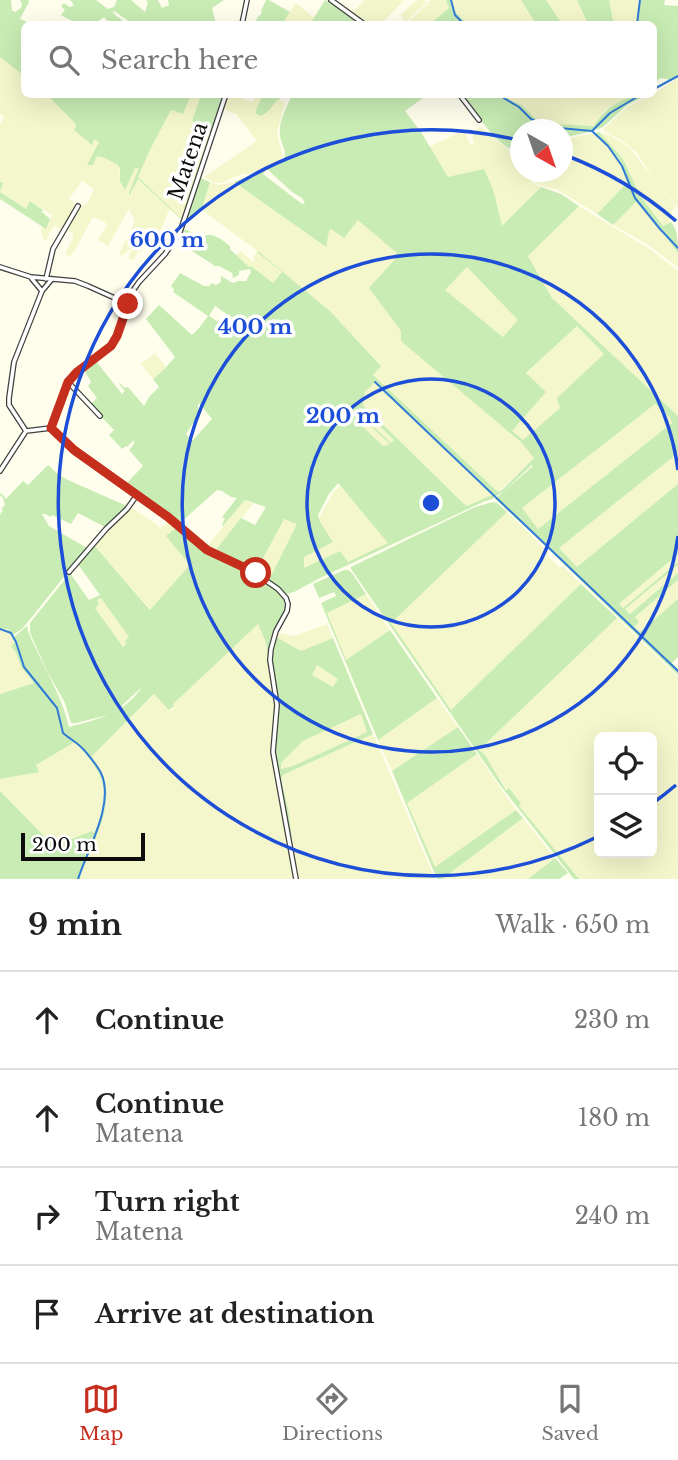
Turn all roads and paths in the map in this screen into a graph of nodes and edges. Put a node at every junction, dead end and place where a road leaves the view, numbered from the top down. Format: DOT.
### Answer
graph roads {
  1 [pos="247,0"];
  2 [pos="331,0"];
  3 [pos="243,21"];
  4 [pos="360,21"];
  5 [pos="225,98"];
  6 [pos="462,98"];
  7 [pos="479,120"];
  8 [pos="78,206"];
  9 [pos="0,267"];
  10 [pos="31,278"];
  11 [pos="49,279"];
  12 [pos="42,290"];
  13 [pos="128,304"];
  14 [pos="68,382"];
  15 [pos="100,416"];
  16 [pos="51,428"];
  17 [pos="26,431"];
  18 [pos="0,471"];
  19 [pos="137,495"];
  20 [pos="69,572"];
  21 [pos="296,879"];
  1 -- 3 [label="street"];
  2 -- 4 [label="street"];
  5 -- 13 [label="street, Matena"];
  6 -- 7 [label="street"];
  8 -- 11 [label="street"];
  9 -- 10 [label="street"];
  10 -- 11 [label="street"];
  10 -- 12 [label="street"];
  11 -- 12 [label="street"];
  11 -- 13 [label="street"];
  12 -- 17 [label="street"];
  13 -- 14 [label="street, Matena"];
  14 -- 15 [label="street"];
  14 -- 16 [label="street, Matena"];
  16 -- 17 [label="street"];
  16 -- 19 [label="street"];
  17 -- 18 [label="street"];
  19 -- 20 [label="street"];
  19 -- 21 [label="street"];
}
